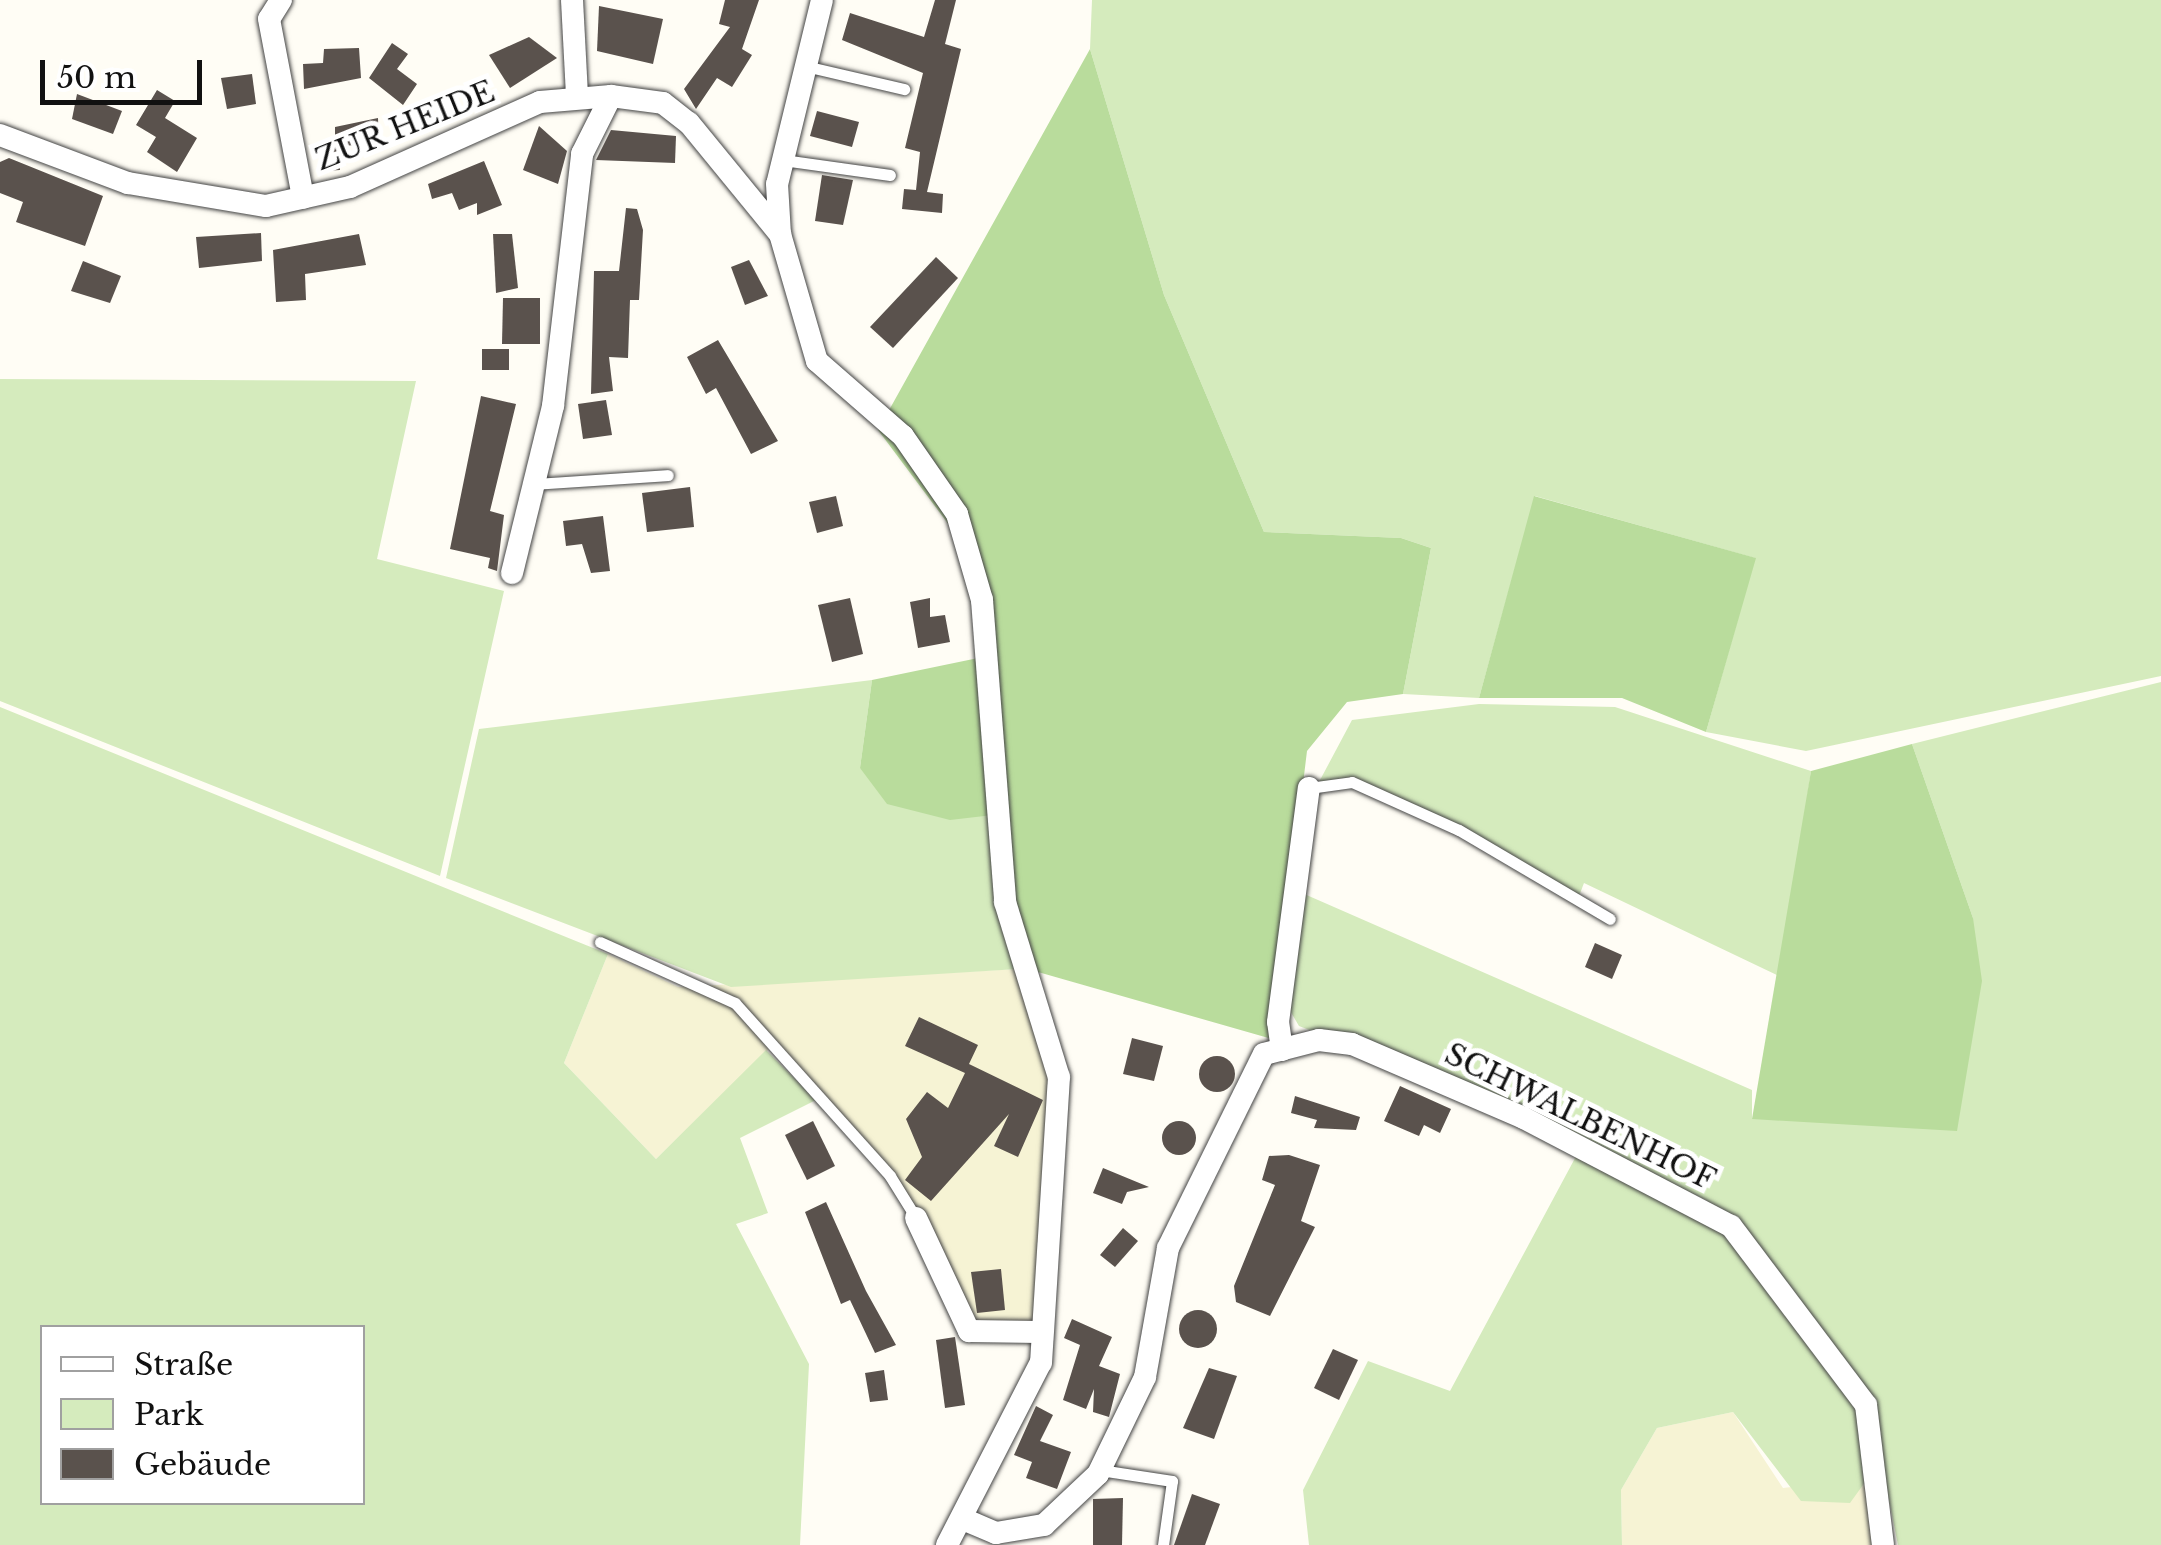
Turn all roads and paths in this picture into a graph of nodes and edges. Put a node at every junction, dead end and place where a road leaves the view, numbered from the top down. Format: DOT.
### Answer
graph roads {
  1 [pos="281,0"];
  2 [pos="572,0"];
  3 [pos="822,0"];
  4 [pos="805,66"];
  5 [pos="904,89"];
  6 [pos="576,95"];
  7 [pos="611,96"];
  8 [pos="0,136"];
  9 [pos="782,160"];
  10 [pos="890,175"];
  11 [pos="303,198"];
  12 [pos="780,234"];
  13 [pos="668,475"];
  14 [pos="534,484"];
  15 [pos="512,572"];
  16 [pos="1309,788"];
  17 [pos="1610,919"];
  18 [pos="600,942"];
  19 [pos="1282,1050"];
  20 [pos="916,1218"];
  21 [pos="1039,1332"];
  22 [pos="1100,1470"];
  23 [pos="964,1519"];
  24 [pos="947,1545"];
  25 [pos="1163,1545"];
  26 [pos="1882,1545"];
  1 -- 11 [label="street"];
  2 -- 6 [label="street"];
  3 -- 4 [label="street"];
  4 -- 5 [label="lane"];
  4 -- 9 [label="street"];
  6 -- 7 [label="street, ZUR HEIDE"];
  6 -- 11 [label="street, ZUR HEIDE"];
  7 -- 12 [label="street, ZUR HEIDE"];
  7 -- 14 [label="street"];
  8 -- 11 [label="street, ZUR HEIDE"];
  9 -- 10 [label="lane"];
  9 -- 12 [label="street"];
  12 -- 21 [label="street"];
  13 -- 14 [label="lane"];
  14 -- 15 [label="street"];
  16 -- 17 [label="lane"];
  16 -- 19 [label="street"];
  18 -- 20 [label="lane"];
  19 -- 22 [label="street"];
  19 -- 26 [label="street, SCHWALBENHOF"];
  20 -- 21 [label="street"];
  21 -- 23 [label="street"];
  22 -- 23 [label="street"];
  22 -- 25 [label="lane"];
  23 -- 24 [label="street"];
}
